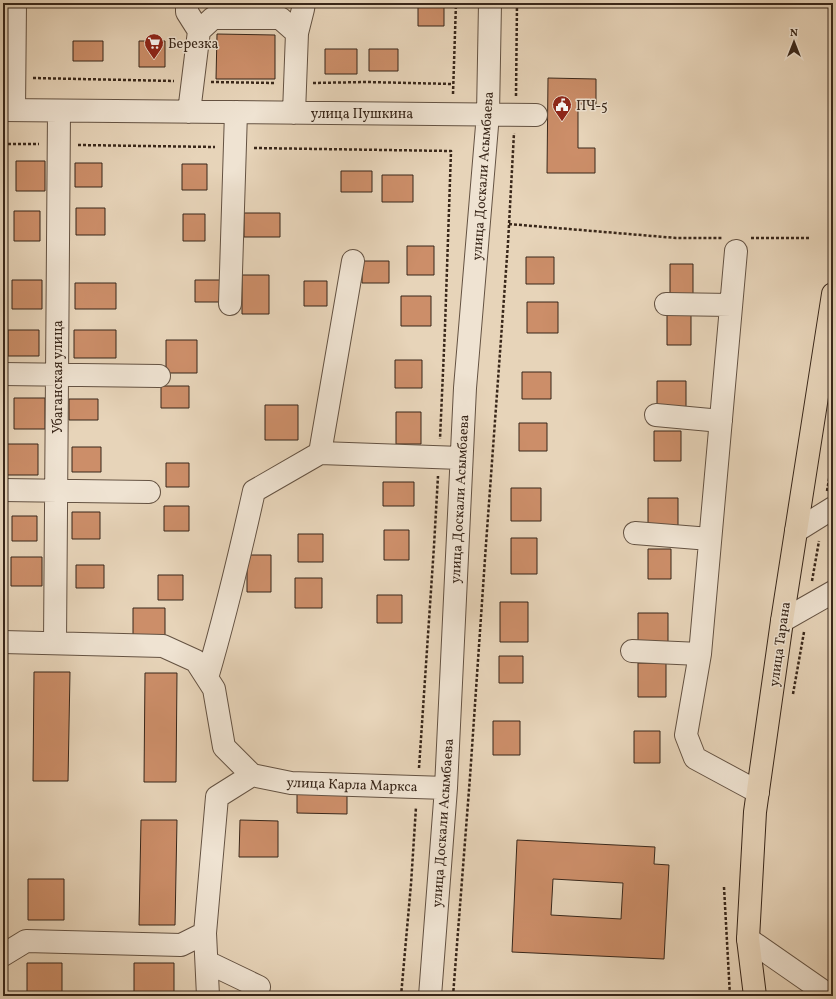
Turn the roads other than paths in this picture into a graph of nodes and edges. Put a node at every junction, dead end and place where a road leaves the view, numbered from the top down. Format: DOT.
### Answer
graph roads {
  1 [pos="15,3"];
  2 [pos="187,3"];
  3 [pos="304,3"];
  4 [pos="490,3"];
  5 [pos="199,31"];
  6 [pos="296,33"];
  7 [pos="8,110"];
  8 [pos="59,110"];
  9 [pos="189,112"];
  10 [pos="236,112"];
  11 [pos="294,113"];
  12 [pos="488,114"];
  13 [pos="526,115"];
  14 [pos="735,242"];
  15 [pos="353,261"];
  16 [pos="833,294"];
  17 [pos="230,304"];
  18 [pos="666,304"];
  19 [pos="731,305"];
  20 [pos="3,374"];
  21 [pos="57,374"];
  22 [pos="159,376"];
  23 [pos="656,415"];
  24 [pos="721,420"];
  25 [pos="320,453"];
  26 [pos="461,458"];
  27 [pos="3,490"];
  28 [pos="56,491"];
  29 [pos="149,492"];
  30 [pos="828,511"];
  31 [pos="796,532"];
  32 [pos="635,533"];
  33 [pos="710,539"];
  34 [pos="833,592"];
  35 [pos="782,621"];
  36 [pos="3,642"];
  37 [pos="55,643"];
  38 [pos="632,651"];
  39 [pos="700,654"];
  40 [pos="207,678"];
  41 [pos="252,775"];
  42 [pos="446,788"];
  43 [pos="758,792"];
  44 [pos="205,933"];
  45 [pos="748,939"];
  46 [pos="3,955"];
  47 [pos="206,962"];
  48 [pos="259,987"];
  49 [pos="206,994"];
  50 [pos="430,996"];
  51 [pos="755,996"];
  52 [pos="830,996"];
  1 -- 7 [label="street"];
  2 -- 5 [label="street"];
  3 -- 6 [label="street"];
  4 -- 12 [label="street, улица Доскали Асымбаева"];
  5 -- 6 [label="street"];
  5 -- 9 [label="street"];
  6 -- 11 [label="street"];
  7 -- 8 [label="street, улица Пушкина"];
  8 -- 9 [label="street, улица Пушкина"];
  8 -- 21 [label="street, Убаганская улица"];
  9 -- 10 [label="street, улица Пушкина"];
  10 -- 11 [label="street, улица Пушкина"];
  10 -- 17 [label="street"];
  11 -- 12 [label="street, улица Пушкина"];
  12 -- 13 [label="street, улица Пушкина"];
  12 -- 26 [label="street, улица Доскали Асымбаева"];
  14 -- 19 [label="street"];
  15 -- 25 [label="street"];
  16 -- 31 [label="main road, улица Тарана"];
  18 -- 19 [label="street"];
  19 -- 24 [label="street"];
  20 -- 21 [label="street"];
  21 -- 22 [label="street"];
  21 -- 28 [label="street, Убаганская улица"];
  23 -- 24 [label="street"];
  24 -- 33 [label="street"];
  25 -- 26 [label="street"];
  25 -- 40 [label="street"];
  26 -- 42 [label="street, улица Доскали Асымбаева"];
  27 -- 28 [label="street"];
  28 -- 29 [label="street"];
  28 -- 37 [label="street, Убаганская улица"];
  30 -- 31 [label="street"];
  31 -- 35 [label="main road, улица Тарана"];
  32 -- 33 [label="street"];
  33 -- 39 [label="street"];
  34 -- 35 [label="street"];
  35 -- 43 [label="main road, улица Тарана"];
  36 -- 37 [label="street"];
  37 -- 40 [label="street"];
  38 -- 39 [label="street"];
  39 -- 43 [label="street"];
  40 -- 41 [label="street"];
  41 -- 42 [label="street, улица Карла Маркса"];
  41 -- 44 [label="street"];
  42 -- 50 [label="street, улица Доскали Асымбаева"];
  43 -- 45 [label="main road, улица Тарана"];
  44 -- 46 [label="street"];
  44 -- 47 [label="street"];
  45 -- 51 [label="main road, улица Тарана"];
  45 -- 52 [label="street"];
  47 -- 48 [label="street"];
  47 -- 49 [label="street"];
}
